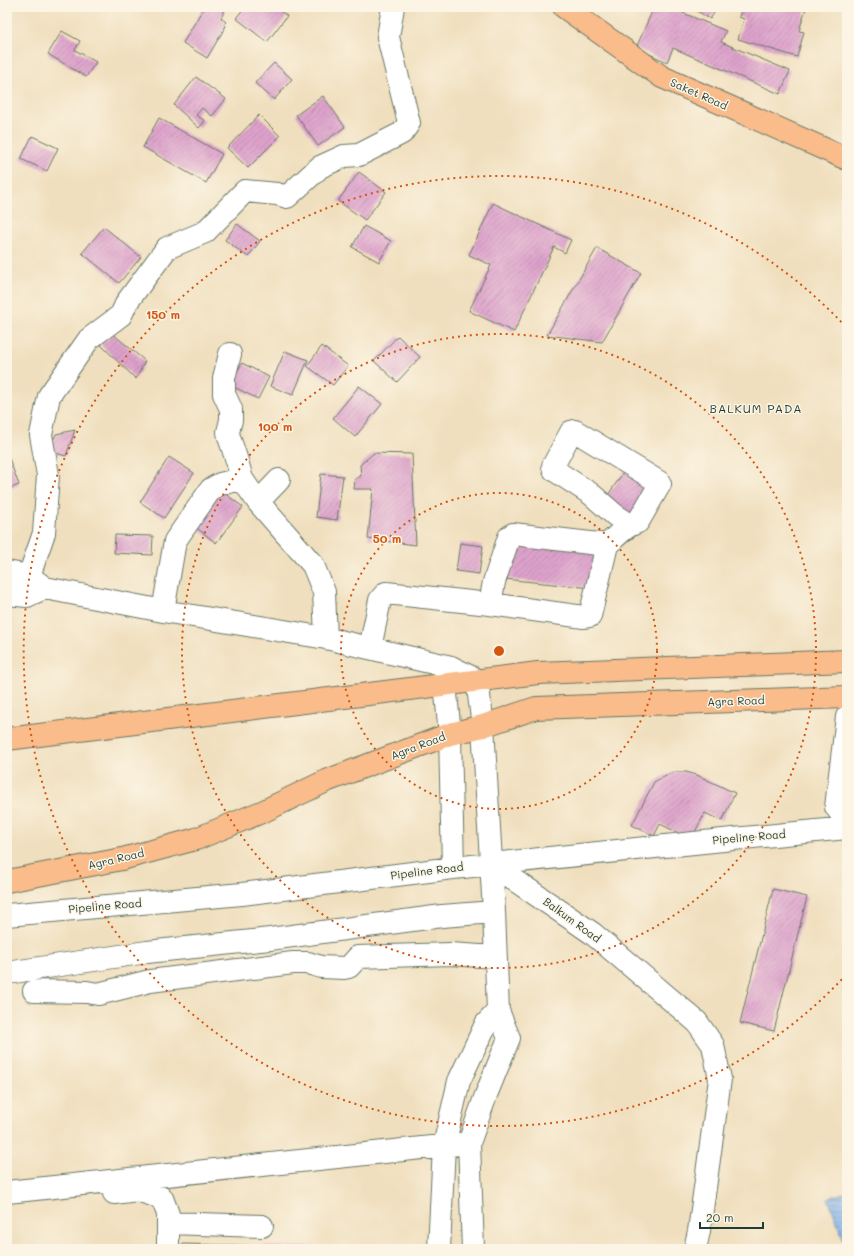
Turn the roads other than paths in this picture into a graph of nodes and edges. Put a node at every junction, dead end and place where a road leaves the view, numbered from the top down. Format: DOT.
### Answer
graph roads {
  1 [pos="393,7"];
  2 [pos="564,7"];
  3 [pos="847,159"];
  4 [pos="230,354"];
  5 [pos="242,479"];
  6 [pos="279,480"];
  7 [pos="258,502"];
  8 [pos="630,525"];
  9 [pos="607,545"];
  10 [pos="7,572"];
  11 [pos="27,588"];
  12 [pos="490,604"];
  13 [pos="163,611"];
  14 [pos="326,638"];
  15 [pos="370,648"];
  16 [pos="847,661"];
  17 [pos="448,675"];
  18 [pos="477,680"];
  19 [pos="847,697"];
  20 [pos="847,717"];
  21 [pos="483,726"];
  22 [pos="450,734"];
  23 [pos="7,739"];
  24 [pos="847,822"];
  25 [pos="847,828"];
  26 [pos="491,864"];
  27 [pos="453,868"];
  28 [pos="7,881"];
  29 [pos="494,912"];
  30 [pos="7,915"];
  31 [pos="495,957"];
  32 [pos="7,973"];
  33 [pos="34,991"];
  34 [pos="498,1011"];
  35 [pos="465,1068"];
  36 [pos="492,1079"];
  37 [pos="469,1143"];
  38 [pos="444,1146"];
  39 [pos="7,1192"];
  40 [pos="7,1204"];
  41 [pos="168,1223"];
  42 [pos="262,1226"];
  43 [pos="168,1249"];
  44 [pos="439,1249"];
  45 [pos="473,1249"];
  46 [pos="695,1249"];
  1 -- 11 [label="street"];
  2 -- 3 [label="main road, Saket Road"];
  4 -- 5 [label="street"];
  5 -- 7 [label="street"];
  5 -- 13 [label="street"];
  6 -- 7 [label="street"];
  7 -- 14 [label="street"];
  8 -- 8 [label="street"];
  8 -- 9 [label="street"];
  9 -- 12 [label="street"];
  9 -- 12 [label="street"];
  10 -- 11 [label="street"];
  11 -- 13 [label="street"];
  12 -- 15 [label="street"];
  13 -- 14 [label="street"];
  14 -- 15 [label="street"];
  15 -- 17 [label="street"];
  16 -- 18 [label="main road"];
  17 -- 18 [label="main road"];
  17 -- 22 [label="street"];
  17 -- 23 [label="main road"];
  18 -- 21 [label="street"];
  19 -- 21 [label="main road, Agra Road"];
  20 -- 24 [label="street"];
  21 -- 22 [label="main road, Agra Road"];
  21 -- 26 [label="street"];
  22 -- 27 [label="street"];
  22 -- 28 [label="main road, Agra Road"];
  25 -- 26 [label="street, Pipeline Road"];
  26 -- 27 [label="street, Pipeline Road"];
  26 -- 29 [label="street"];
  26 -- 46 [label="street, Balkum Road"];
  27 -- 30 [label="street, Pipeline Road"];
  29 -- 31 [label="street"];
  29 -- 32 [label="street"];
  31 -- 33 [label="street"];
  31 -- 34 [label="street"];
  34 -- 35 [label="street"];
  34 -- 36 [label="street"];
  35 -- 36 [label="street"];
  35 -- 38 [label="street"];
  36 -- 37 [label="street"];
  37 -- 38 [label="street"];
  37 -- 45 [label="street"];
  38 -- 39 [label="street"];
  38 -- 44 [label="street"];
  40 -- 41 [label="street"];
  41 -- 42 [label="street"];
  41 -- 43 [label="street"];
}
